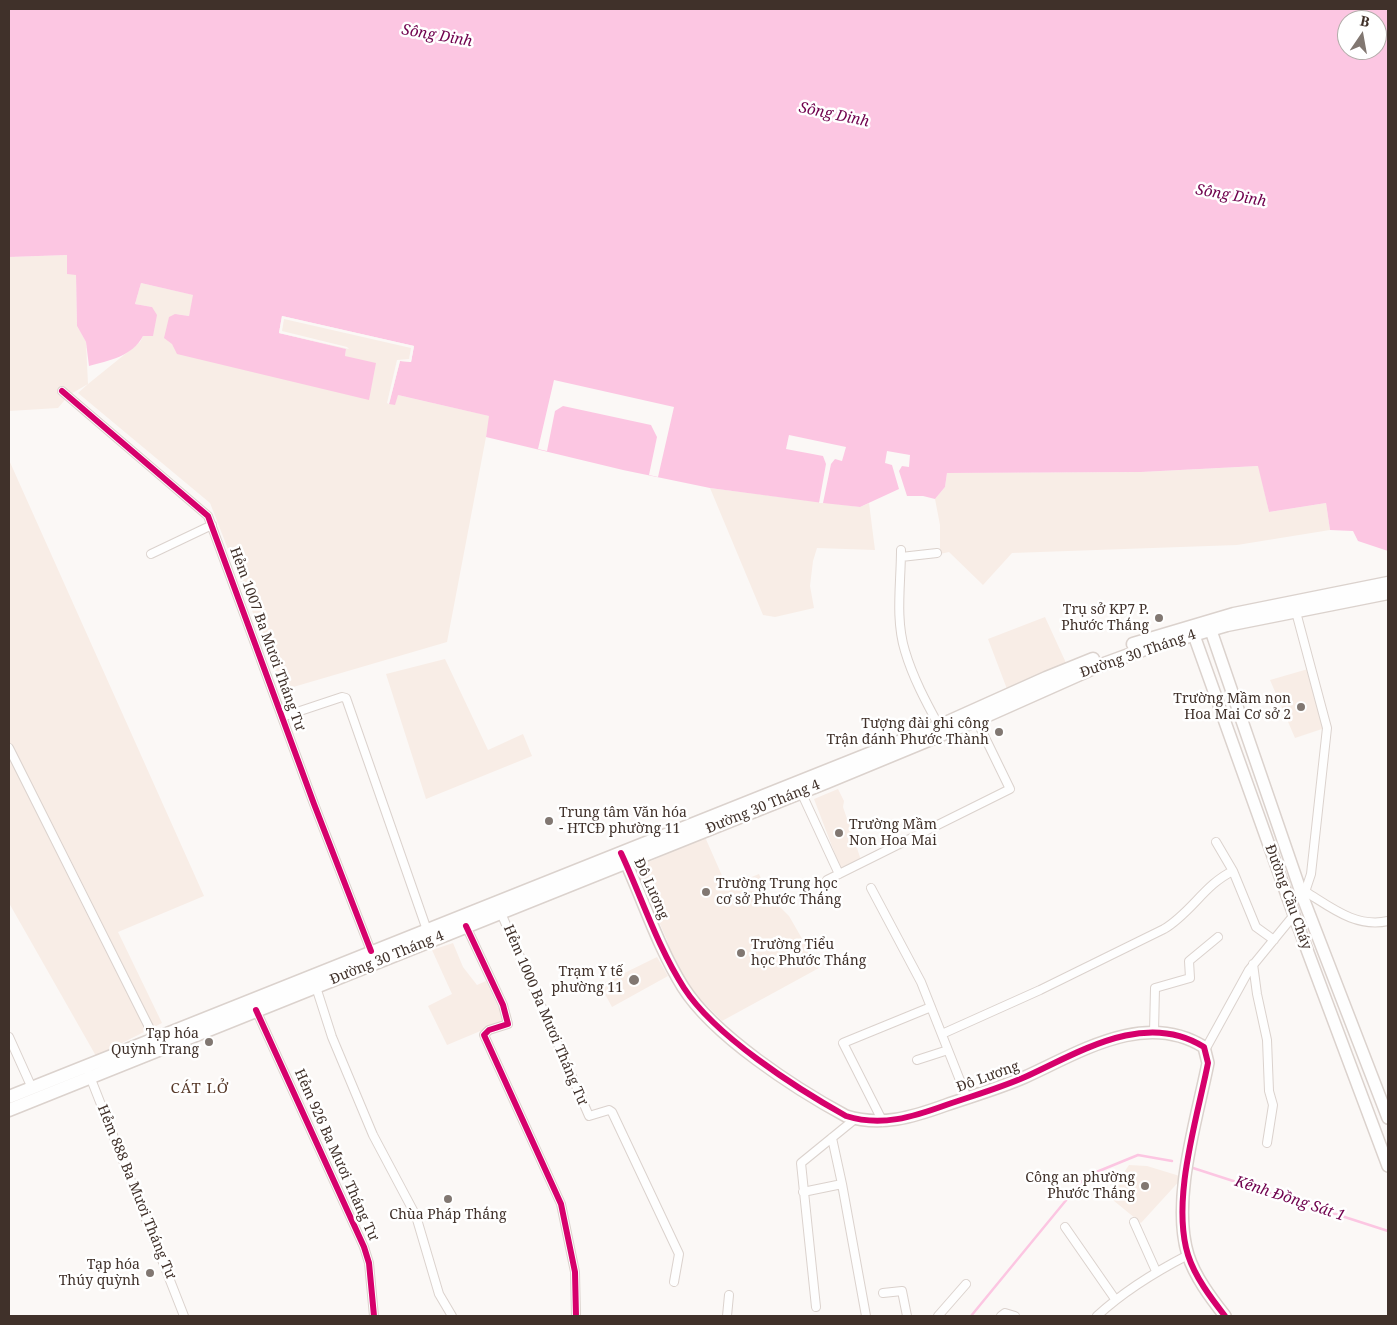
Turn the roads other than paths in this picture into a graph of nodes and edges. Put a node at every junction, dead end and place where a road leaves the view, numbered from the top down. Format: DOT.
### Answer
graph roads {
  1 [pos="62,391"];
  2 [pos="212,525"];
  3 [pos="937,553"];
  4 [pos="151,554"];
  5 [pos="1388,583"];
  6 [pos="1388,593"];
  7 [pos="1296,612"];
  8 [pos="1258,614"];
  9 [pos="1209,626"];
  10 [pos="1193,631"];
  11 [pos="282,716"];
  12 [pos="974,716"];
  13 [pos="941,730"];
  14 [pos="9,748"];
  15 [pos="825,776"];
  16 [pos="800,792"];
  17 [pos="1216,842"];
  18 [pos="624,858"];
  19 [pos="1233,871"];
  20 [pos="839,874"];
  21 [pos="827,880"];
  22 [pos="871,888"];
  23 [pos="1305,895"];
  24 [pos="501,912"];
  25 [pos="1294,915"];
  26 [pos="1388,921"];
  27 [pos="466,926"];
  28 [pos="427,930"];
  29 [pos="1218,937"];
  30 [pos="1274,940"];
  31 [pos="371,950"];
  32 [pos="1253,964"];
  33 [pos="1335,981"];
  34 [pos="1321,986"];
  35 [pos="316,987"];
  36 [pos="930,1007"];
  37 [pos="256,1010"];
  38 [pos="1154,1032"];
  39 [pos="942,1034"];
  40 [pos="9,1037"];
  41 [pos="158,1044"];
  42 [pos="948,1050"];
  43 [pos="1205,1050"];
  44 [pos="917,1060"];
  45 [pos="88,1073"];
  46 [pos="32,1088"];
  47 [pos="9,1097"];
  48 [pos="967,1098"];
  49 [pos="9,1110"];
  50 [pos="1388,1118"];
  51 [pos="855,1119"];
  52 [pos="883,1122"];
  53 [pos="832,1138"];
  54 [pos="1267,1143"];
  55 [pos="1388,1166"];
  56 [pos="842,1184"];
  57 [pos="803,1192"];
  58 [pos="1134,1222"];
  59 [pos="1065,1227"];
  60 [pos="1188,1255"];
  61 [pos="1156,1271"];
  62 [pos="674,1282"];
  63 [pos="966,1284"];
  64 [pos="883,1293"];
  65 [pos="729,1296"];
  66 [pos="1115,1300"];
  67 [pos="1214,1302"];
  68 [pos="816,1307"];
  69 [pos="184,1316"];
  70 [pos="374,1316"];
  71 [pos="452,1316"];
  72 [pos="576,1316"];
  73 [pos="727,1316"];
  74 [pos="866,1316"];
  75 [pos="907,1316"];
  76 [pos="938,1316"];
  77 [pos="1001,1316"];
  78 [pos="1015,1316"];
  79 [pos="1097,1316"];
  80 [pos="1214,1316"];
  81 [pos="1225,1316"];
  1 -- 2 [label="street, Hẻm 1007 Ba Mươi Tháng Tư"];
  2 -- 4 [label="street"];
  2 -- 11 [label="street, Hẻm 1007 Ba Mươi Tháng Tư"];
  3 -- 13 [label="street"];
  5 -- 8 [label="main road, Đường 30 Tháng 4"];
  6 -- 7 [label="main road, Đường 30 Tháng 4"];
  7 -- 8 [label="main road, Đường 30 Tháng 4"];
  7 -- 23 [label="street"];
  8 -- 9 [label="main road, Đường 30 Tháng 4"];
  9 -- 10 [label="main road, Đường 30 Tháng 4"];
  9 -- 23 [label="main road, Đường Cầu Cháy"];
  10 -- 12 [label="main road, Đường 30 Tháng 4"];
  10 -- 25 [label="main road, Đường Cầu Cháy"];
  11 -- 28 [label="street"];
  11 -- 31 [label="street, Hẻm 1007 Ba Mươi Tháng Tư"];
  12 -- 13 [label="main road, Đường 30 Tháng 4"];
  12 -- 20 [label="street"];
  13 -- 15 [label="main road, Đường 30 Tháng 4"];
  14 -- 41 [label="street"];
  15 -- 16 [label="main road, Đường 30 Tháng 4"];
  15 -- 18 [label="main road, Đường 30 Tháng 4"];
  16 -- 18 [label="main road, Đường 30 Tháng 4"];
  16 -- 20 [label="street"];
  17 -- 19 [label="street"];
  18 -- 24 [label="main road, Đường 30 Tháng 4"];
  18 -- 28 [label="main road, Đường 30 Tháng 4"];
  18 -- 51 [label="main road, Đô Lương"];
  19 -- 30 [label="street"];
  19 -- 39 [label="street"];
  20 -- 21 [label="street"];
  22 -- 36 [label="street"];
  23 -- 26 [label="street"];
  23 -- 33 [label="main road, Đường Cầu Cháy"];
  24 -- 27 [label="main road, Đường 30 Tháng 4"];
  24 -- 62 [label="street, Hẻm 1000 Ba Mươi Tháng Tư"];
  25 -- 30 [label="street"];
  25 -- 34 [label="main road, Đường Cầu Cháy"];
  27 -- 35 [label="main road, Đường 30 Tháng 4"];
  27 -- 72 [label="street"];
  28 -- 31 [label="main road, Đường 30 Tháng 4"];
  29 -- 38 [label="street"];
  30 -- 32 [label="street"];
  31 -- 41 [label="main road, Đường 30 Tháng 4"];
  32 -- 43 [label="street"];
  32 -- 54 [label="street"];
  33 -- 34 [label="main road"];
  33 -- 50 [label="main road, Đường Cầu Cháy"];
  34 -- 55 [label="main road, Đường Cầu Cháy"];
  35 -- 37 [label="main road, Đường 30 Tháng 4"];
  35 -- 71 [label="street"];
  36 -- 39 [label="street"];
  36 -- 52 [label="street"];
  37 -- 41 [label="main road, Đường 30 Tháng 4"];
  37 -- 70 [label="street, Hẻm 926 Ba Mươi Tháng Tư"];
  38 -- 43 [label="main road, Đô Lương"];
  38 -- 48 [label="main road, Đô Lương"];
  39 -- 42 [label="street"];
  40 -- 46 [label="street"];
  41 -- 45 [label="main road, Đường 30 Tháng 4"];
  42 -- 44 [label="street"];
  42 -- 48 [label="street"];
  43 -- 60 [label="main road"];
  45 -- 46 [label="main road, Đường 30 Tháng 4"];
  45 -- 49 [label="main road, Đường 30 Tháng 4"];
  45 -- 69 [label="street, Hẻm 888 Ba Mươi Tháng Tư"];
  46 -- 47 [label="main road, Đường 30 Tháng 4"];
  48 -- 52 [label="main road, Đô Lương"];
  51 -- 52 [label="main road, Đô Lương"];
  51 -- 53 [label="street"];
  53 -- 56 [label="street"];
  53 -- 57 [label="street"];
  56 -- 57 [label="street"];
  56 -- 74 [label="street"];
  57 -- 68 [label="street"];
  58 -- 61 [label="street"];
  59 -- 66 [label="street"];
  60 -- 61 [label="street"];
  60 -- 67 [label="main road"];
  61 -- 66 [label="street"];
  63 -- 76 [label="street"];
  64 -- 75 [label="street"];
  65 -- 73 [label="street"];
  66 -- 79 [label="street"];
  67 -- 80 [label="street"];
  67 -- 81 [label="main road"];
  77 -- 78 [label="street"];
}
